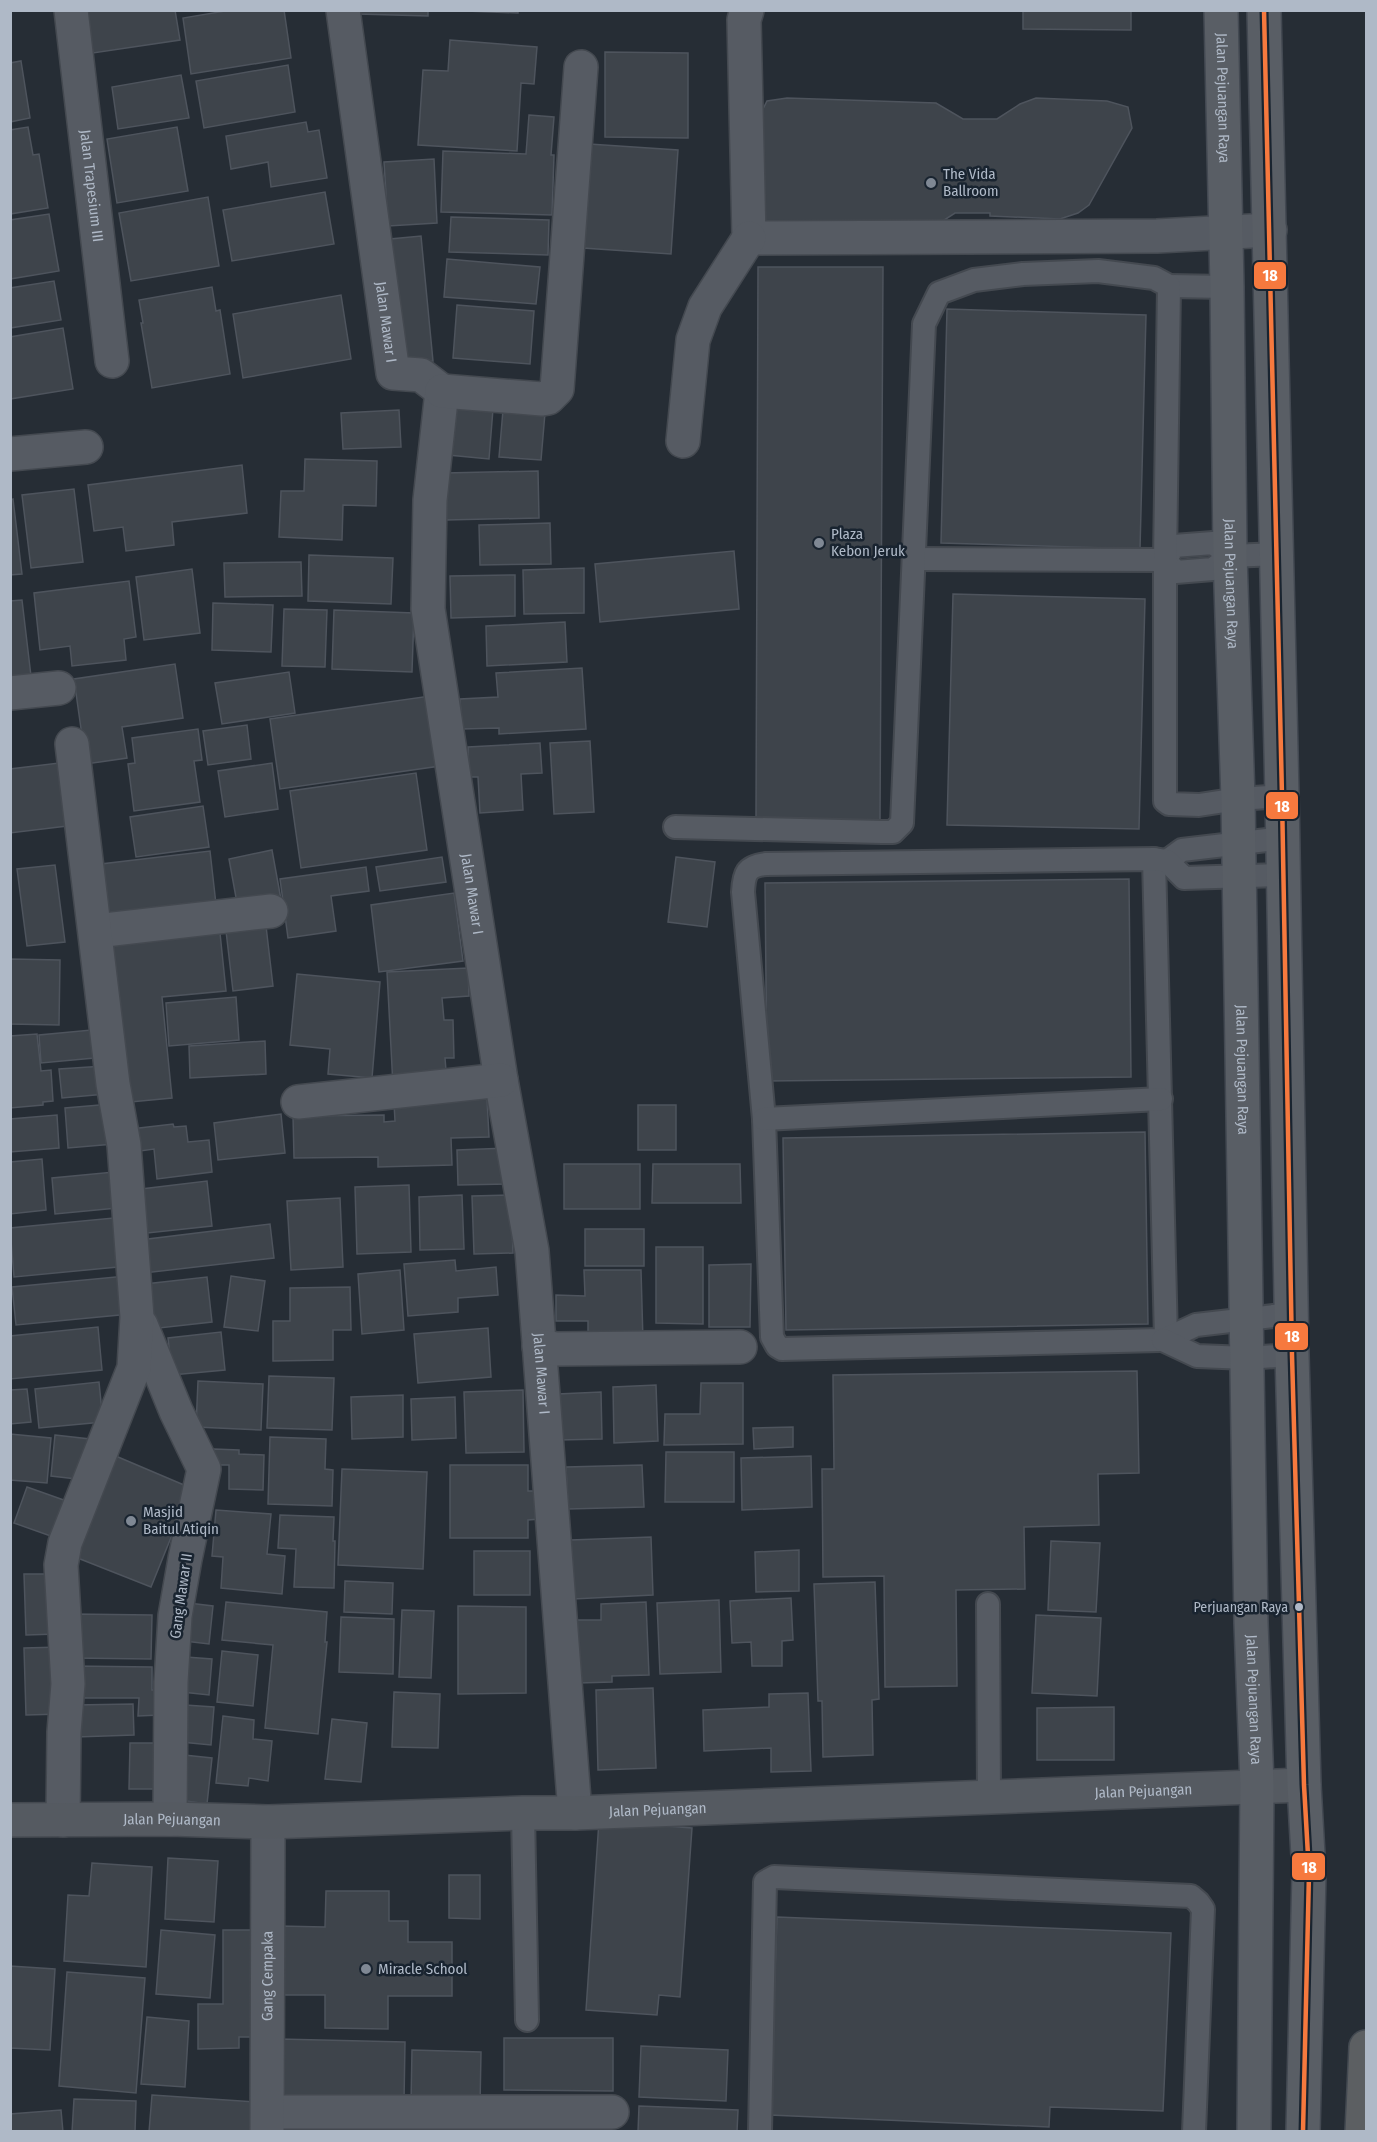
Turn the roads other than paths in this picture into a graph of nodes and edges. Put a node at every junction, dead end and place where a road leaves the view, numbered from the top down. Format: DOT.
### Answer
graph roads {
  1 [pos="71,10"];
  2 [pos="343,10"];
  3 [pos="747,10"];
  4 [pos="1221,10"];
  5 [pos="1264,10"];
  6 [pos="581,67"];
  7 [pos="1270,230"];
  8 [pos="1226,232"];
  9 [pos="749,238"];
  10 [pos="1169,286"];
  11 [pos="1227,286"];
  12 [pos="112,361"];
  13 [pos="442,391"];
  14 [pos="683,441"];
  15 [pos="86,447"];
  16 [pos="10,454"];
  17 [pos="1276,554"];
  18 [pos="1230,556"];
  19 [pos="914,560"];
  20 [pos="1165,560"];
  21 [pos="59,688"];
  22 [pos="10,693"];
  23 [pos="72,744"];
  24 [pos="1282,796"];
  25 [pos="1238,799"];
  26 [pos="675,827"];
  27 [pos="1283,838"];
  28 [pos="1239,843"];
  29 [pos="1161,860"];
  30 [pos="1282,875"];
  31 [pos="1239,877"];
  32 [pos="271,911"];
  33 [pos="96,931"];
  34 [pos="501,1080"];
  35 [pos="1161,1099"];
  36 [pos="298,1102"];
  37 [pos="764,1119"];
  38 [pos="1291,1314"];
  39 [pos="137,1317"];
  40 [pos="1246,1321"];
  41 [pos="1164,1339"];
  42 [pos="539,1346"];
  43 [pos="740,1347"];
  44 [pos="1292,1355"];
  45 [pos="1247,1358"];
  46 [pos="988,1604"];
  47 [pos="1257,1785"];
  48 [pos="1304,1785"];
  49 [pos="989,1796"];
  50 [pos="523,1813"];
  51 [pos="575,1813"];
  52 [pos="10,1820"];
  53 [pos="63,1820"];
  54 [pos="170,1820"];
  55 [pos="268,1822"];
  56 [pos="527,2020"];
  57 [pos="1366,2047"];
  58 [pos="612,2112"];
  59 [pos="267,2122"];
  60 [pos="760,2132"];
  61 [pos="1194,2132"];
  62 [pos="1254,2132"];
  63 [pos="1303,2132"];
  64 [pos="1362,2132"];
  1 -- 12 [label="street, Jalan Trapesium III"];
  2 -- 13 [label="street, Jalan Mawar I"];
  3 -- 9 [label="street"];
  4 -- 8 [label="main road, Jalan Pejuangan Raya"];
  5 -- 7 [label="main road"];
  6 -- 13 [label="street"];
  7 -- 8 [label="street"];
  7 -- 17 [label="main road"];
  8 -- 9 [label="street"];
  8 -- 11 [label="main road, Jalan Pejuangan Raya"];
  9 -- 14 [label="street"];
  10 -- 11 [label="lane"];
  10 -- 19 [label="lane"];
  10 -- 20 [label="lane"];
  11 -- 18 [label="main road, Jalan Pejuangan Raya"];
  13 -- 34 [label="street, Jalan Mawar I"];
  15 -- 16 [label="street"];
  17 -- 18 [label="lane"];
  17 -- 24 [label="main road"];
  18 -- 20 [label="lane"];
  18 -- 25 [label="main road, Jalan Pejuangan Raya"];
  19 -- 20 [label="lane"];
  19 -- 26 [label="lane"];
  20 -- 25 [label="lane"];
  21 -- 22 [label="street"];
  23 -- 33 [label="street"];
  24 -- 25 [label="lane"];
  24 -- 27 [label="main road"];
  25 -- 28 [label="main road, Jalan Pejuangan Raya"];
  27 -- 28 [label="lane"];
  27 -- 30 [label="main road"];
  28 -- 29 [label="lane"];
  28 -- 31 [label="main road, Jalan Pejuangan Raya"];
  29 -- 31 [label="lane"];
  29 -- 35 [label="lane"];
  29 -- 37 [label="lane"];
  30 -- 31 [label="lane"];
  30 -- 38 [label="main road"];
  31 -- 40 [label="main road, Jalan Pejuangan Raya"];
  32 -- 33 [label="street"];
  33 -- 39 [label="street"];
  34 -- 36 [label="street"];
  34 -- 42 [label="street, Jalan Mawar I"];
  35 -- 37 [label="lane"];
  35 -- 41 [label="lane"];
  37 -- 41 [label="lane"];
  38 -- 40 [label="lane"];
  38 -- 44 [label="main road"];
  39 -- 53 [label="street"];
  39 -- 54 [label="street, Gang Mawar II"];
  40 -- 41 [label="lane"];
  40 -- 45 [label="main road, Jalan Pejuangan Raya"];
  41 -- 45 [label="lane"];
  42 -- 43 [label="street"];
  42 -- 51 [label="street, Jalan Mawar I"];
  44 -- 45 [label="lane"];
  44 -- 48 [label="main road"];
  45 -- 47 [label="main road, Jalan Pejuangan Raya"];
  46 -- 49 [label="lane"];
  47 -- 48 [label="street, Jalan Pejuangan"];
  47 -- 49 [label="street, Jalan Pejuangan"];
  47 -- 62 [label="main road, Jalan Pejuangan Raya"];
  48 -- 63 [label="main road"];
  49 -- 51 [label="street, Jalan Pejuangan"];
  50 -- 51 [label="street, Jalan Pejuangan"];
  50 -- 55 [label="street, Jalan Pejuangan"];
  50 -- 56 [label="lane"];
  52 -- 53 [label="street, Jalan Pejuangan"];
  53 -- 54 [label="street, Jalan Pejuangan"];
  54 -- 55 [label="street, Jalan Pejuangan"];
  55 -- 59 [label="street, Gang Cempaka"];
  57 -- 64 [label="highway"];
  58 -- 59 [label="street"];
  60 -- 61 [label="lane"];
}
